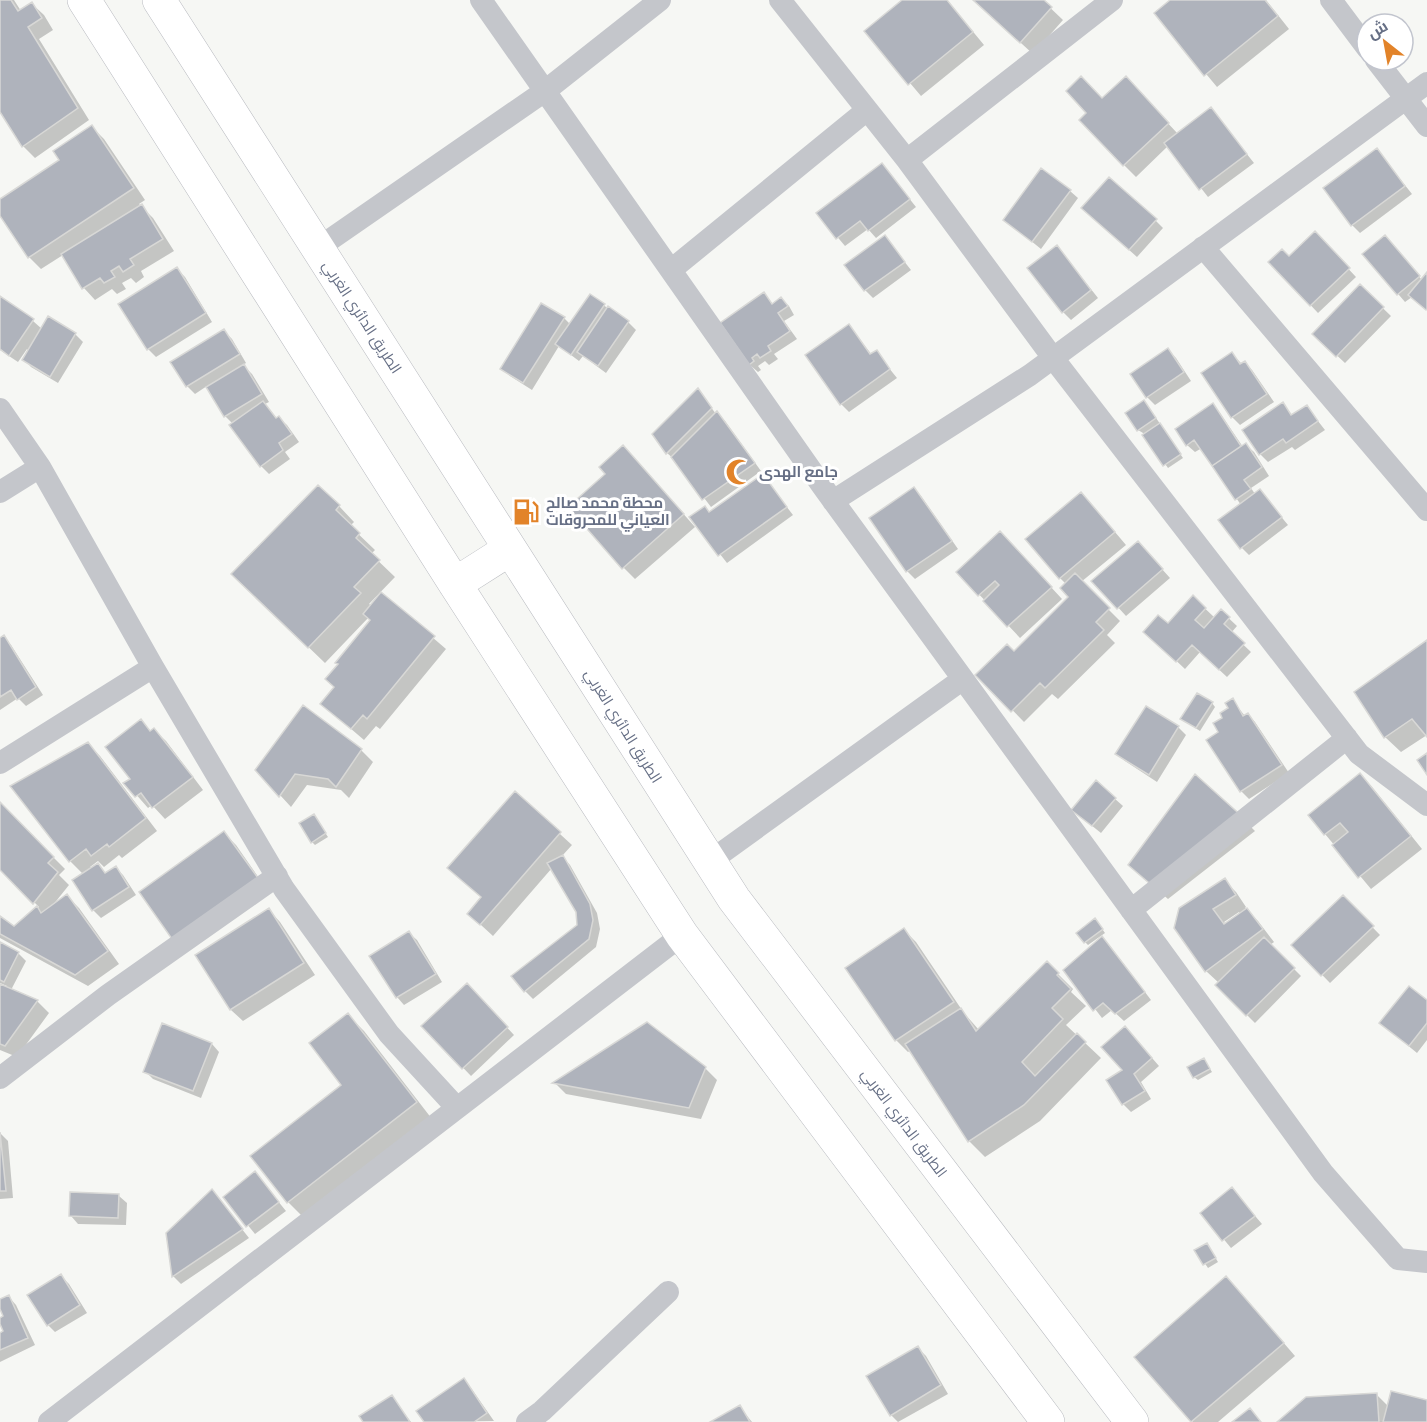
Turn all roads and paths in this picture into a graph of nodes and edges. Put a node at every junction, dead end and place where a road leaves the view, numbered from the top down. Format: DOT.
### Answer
graph roads {
  1 [pos="84,0"];
  2 [pos="159,0"];
  3 [pos="481,0"];
  4 [pos="660,0"];
  5 [pos="780,0"];
  6 [pos="1112,0"];
  7 [pos="1331,0"];
  8 [pos="1355,32"];
  9 [pos="1385,72"];
  10 [pos="1427,83"];
  11 [pos="545,91"];
  12 [pos="1404,99"];
  13 [pos="867,110"];
  14 [pos="1427,126"];
  15 [pos="907,160"];
  16 [pos="1203,247"];
  17 [pos="318,248"];
  18 [pos="671,270"];
  19 [pos="1053,358"];
  20 [pos="0,410"];
  21 [pos="40,467"];
  22 [pos="0,492"];
  23 [pos="833,501"];
  24 [pos="1427,510"];
  25 [pos="510,549"];
  26 [pos="455,584"];
  27 [pos="153,667"];
  28 [pos="963,679"];
  29 [pos="1347,738"];
  30 [pos="0,763"];
  31 [pos="1427,805"];
  32 [pos="709,862"];
  33 [pos="277,876"];
  34 [pos="1131,910"];
  35 [pos="682,935"];
  36 [pos="0,1078"];
  37 [pos="457,1108"];
  38 [pos="1427,1262"];
  39 [pos="668,1292"];
  40 [pos="49,1422"];
  41 [pos="527,1422"];
  42 [pos="1048,1422"];
  43 [pos="1132,1422"];
  1 -- 26 [label="main road"];
  2 -- 17 [label="main road, الطريق الدائري الغربي"];
  3 -- 11 [label="street"];
  4 -- 11 [label="street"];
  5 -- 13 [label="street"];
  6 -- 15 [label="street"];
  7 -- 8 [label="street"];
  9 -- 12 [label="street"];
  10 -- 12 [label="street"];
  11 -- 17 [label="street"];
  11 -- 18 [label="street"];
  12 -- 14 [label="street"];
  12 -- 16 [label="street"];
  13 -- 15 [label="street"];
  13 -- 18 [label="street"];
  15 -- 19 [label="street"];
  16 -- 19 [label="street"];
  16 -- 24 [label="street"];
  17 -- 25 [label="main road, الطريق الدائري الغربي"];
  18 -- 23 [label="street"];
  19 -- 23 [label="street"];
  19 -- 29 [label="street"];
  20 -- 21 [label="street"];
  21 -- 22 [label="street"];
  21 -- 27 [label="street"];
  23 -- 28 [label="street"];
  25 -- 26 [label="main road"];
  25 -- 32 [label="main road, الطريق الدائري الغربي"];
  26 -- 35 [label="main road"];
  27 -- 30 [label="street"];
  27 -- 33 [label="street"];
  28 -- 32 [label="street"];
  28 -- 34 [label="street"];
  29 -- 31 [label="street"];
  29 -- 34 [label="street"];
  32 -- 43 [label="main road, الطريق الدائري الغربي"];
  33 -- 36 [label="street"];
  33 -- 37 [label="street"];
  34 -- 38 [label="street"];
  35 -- 37 [label="street"];
  35 -- 42 [label="main road"];
  37 -- 40 [label="street"];
  39 -- 41 [label="street"];
}
